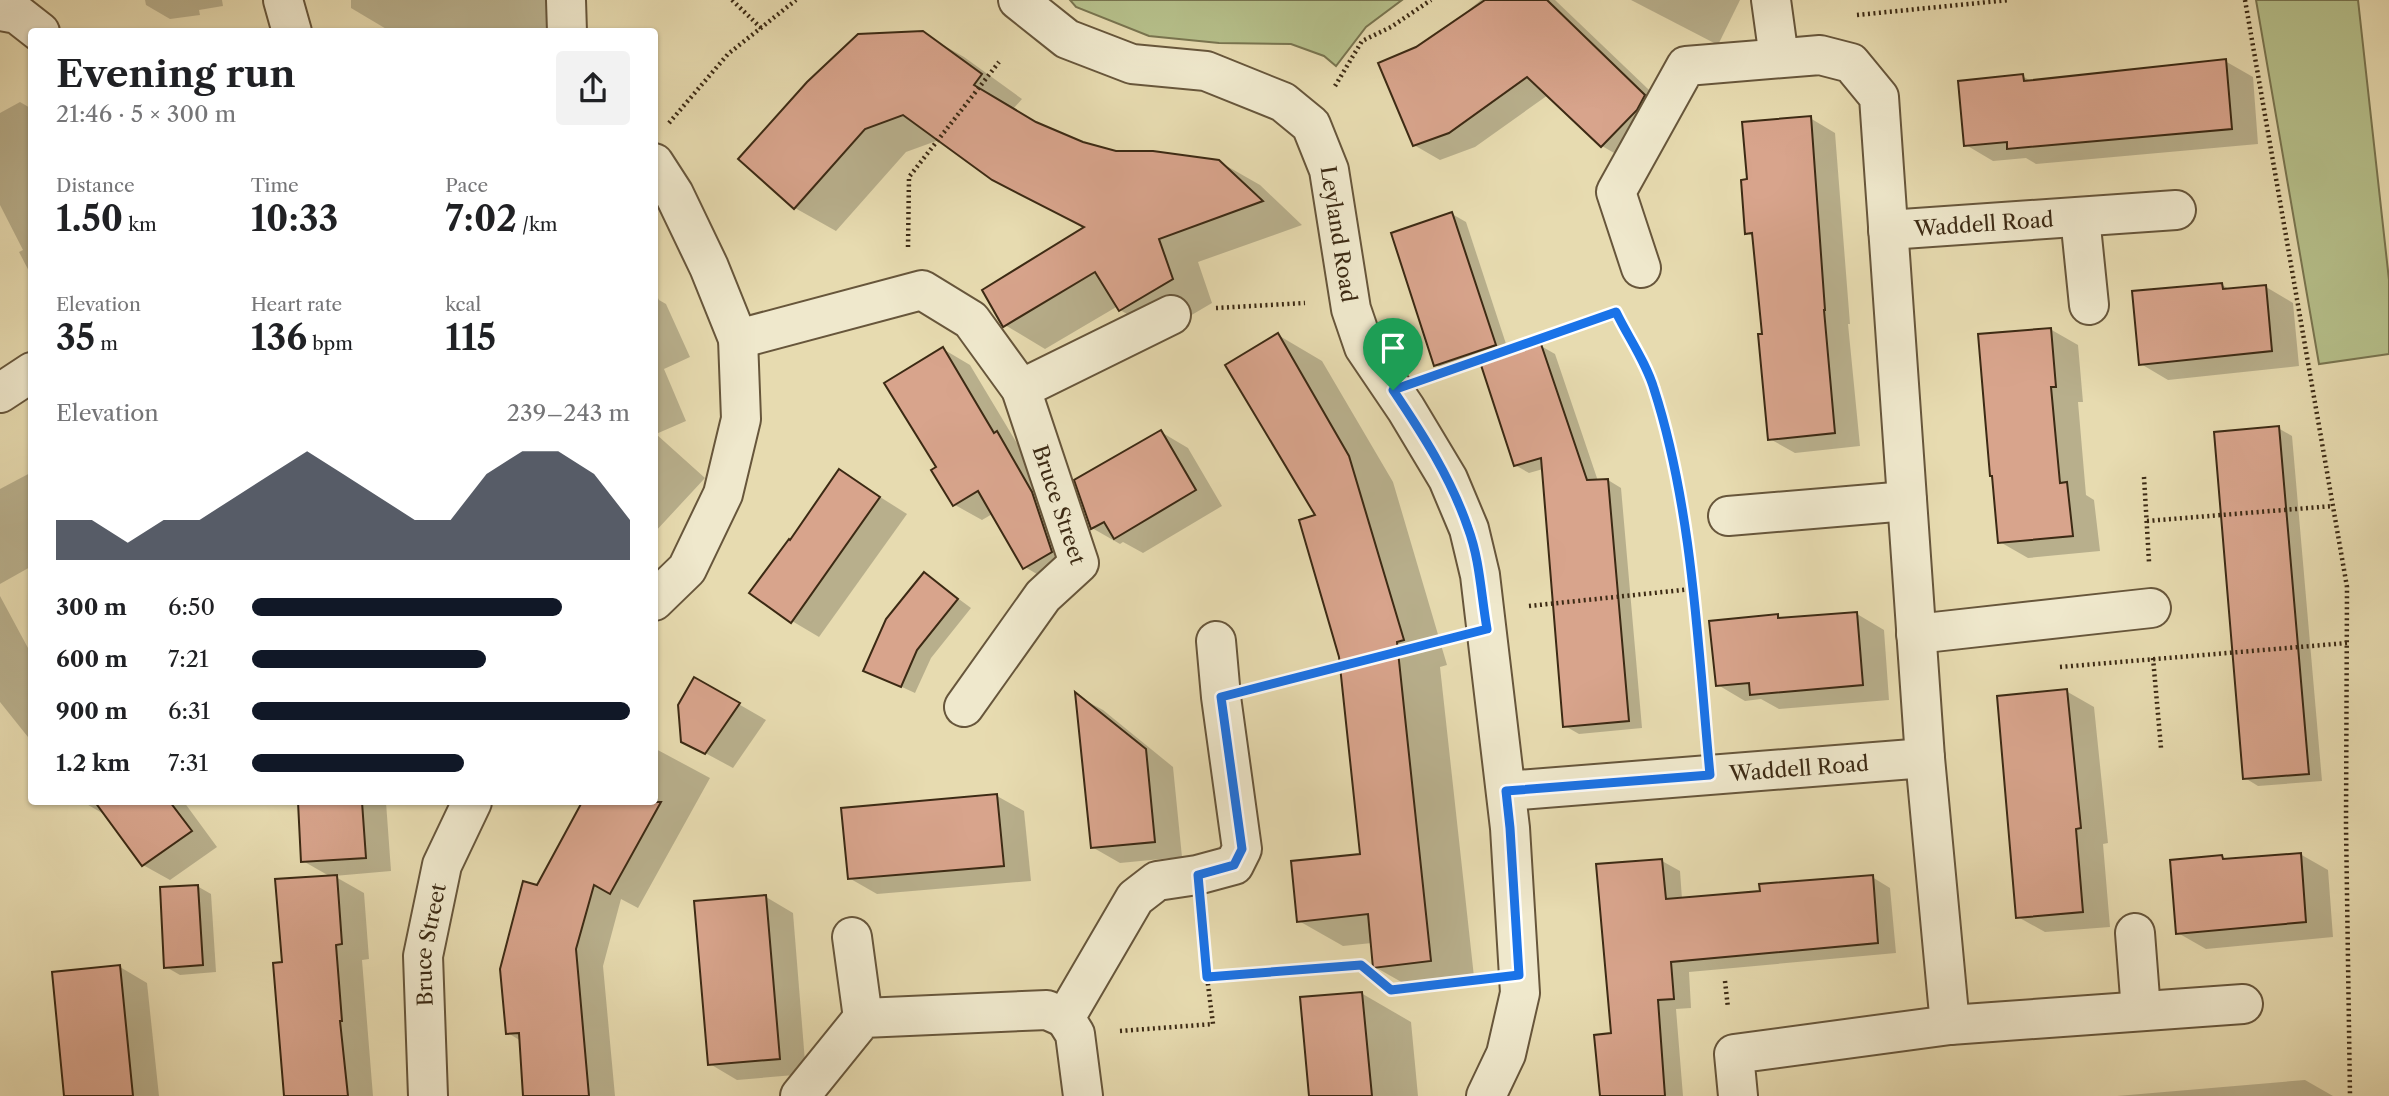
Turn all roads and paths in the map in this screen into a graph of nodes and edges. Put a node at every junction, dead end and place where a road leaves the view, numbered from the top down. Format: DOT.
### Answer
graph roads {
  1 [pos="283,0"];
  2 [pos="566,0"];
  3 [pos="732,0"];
  4 [pos="796,0"];
  5 [pos="1018,0"];
  6 [pos="1431,0"];
  7 [pos="1771,0"];
  8 [pos="2009,0"];
  9 [pos="2245,0"];
  10 [pos="1974,2"];
  11 [pos="0,11"];
  12 [pos="35,28"];
  13 [pos="291,28"];
  14 [pos="567,28"];
  15 [pos="761,28"];
  16 [pos="1779,58"];
  17 [pos="999,62"];
  18 [pos="1851,63"];
  19 [pos="1311,125"];
  20 [pos="659,146"];
  21 [pos="2176,210"];
  22 [pos="2080,217"];
  23 [pos="1888,230"];
  24 [pos="1641,268"];
  25 [pos="907,294"];
  26 [pos="1350,301"];
  27 [pos="2089,304"];
  28 [pos="1171,316"];
  29 [pos="738,339"];
  30 [pos="28,375"];
  31 [pos="1021,389"];
  32 [pos="1393,390"];
  33 [pos="0,393"];
  34 [pos="1907,501"];
  35 [pos="2333,506"];
  36 [pos="1728,516"];
  37 [pos="1683,520"];
  38 [pos="2147,521"];
  39 [pos="1685,534"];
  40 [pos="1692,589"];
  41 [pos="658,597"];
  42 [pos="2151,608"];
  43 [pos="1485,620"];
  44 [pos="1916,634"];
  45 [pos="1216,641"];
  46 [pos="2347,643"];
  47 [pos="2153,659"];
  48 [pos="2057,668"];
  49 [pos="1221,697"];
  50 [pos="964,707"];
  51 [pos="2161,748"];
  52 [pos="1924,758"];
  53 [pos="1710,775"];
  54 [pos="1506,791"];
  55 [pos="471,805"];
  56 [pos="1198,875"];
  57 [pos="2134,933"];
  58 [pos="852,937"];
  59 [pos="1519,975"];
  60 [pos="1207,977"];
  61 [pos="2244,1004"];
  62 [pos="2141,1011"];
  63 [pos="863,1018"];
  64 [pos="1950,1025"];
  65 [pos="1070,1026"];
  66 [pos="428,1096"];
  67 [pos="800,1096"];
  68 [pos="1083,1096"];
  69 [pos="1486,1096"];
  70 [pos="1738,1096"];
  71 [pos="2350,1096"];
  1 -- 13 [label="street"];
  2 -- 14 [label="street"];
  3 -- 15 [label="path"];
  4 -- 15 [label="path"];
  5 -- 19 [label="street, Leyland Road"];
  6 -- 19 [label="path"];
  7 -- 16 [label="street"];
  8 -- 10 [label="path"];
  9 -- 35 [label="path"];
  10 -- 18 [label="path"];
  11 -- 12 [label="street"];
  15 -- 20 [label="path"];
  16 -- 18 [label="street"];
  16 -- 24 [label="street"];
  17 -- 25 [label="path"];
  18 -- 23 [label="street, Waddell Road"];
  19 -- 26 [label="street, Leyland Road"];
  20 -- 29 [label="street"];
  21 -- 22 [label="street, Waddell Road"];
  22 -- 23 [label="street, Waddell Road"];
  22 -- 27 [label="street, Waddell Road"];
  23 -- 34 [label="street, Waddell Road"];
  25 -- 29 [label="street, Bruce Street"];
  25 -- 31 [label="street, Bruce Street"];
  26 -- 28 [label="path"];
  26 -- 32 [label="street, Leyland Road"];
  28 -- 31 [label="street"];
  29 -- 41 [label="street"];
  30 -- 33 [label="street"];
  31 -- 50 [label="street, Bruce Street"];
  32 -- 37 [label="path"];
  32 -- 43 [label="street, Leyland Road"];
  34 -- 36 [label="street"];
  34 -- 44 [label="street, Waddell Road"];
  35 -- 38 [label="path"];
  35 -- 46 [label="path"];
  39 -- 40 [label="path"];
  40 -- 43 [label="path"];
  40 -- 53 [label="path"];
  42 -- 44 [label="street"];
  43 -- 49 [label="path"];
  43 -- 54 [label="street, Leyland Road"];
  44 -- 52 [label="street, Waddell Road"];
  45 -- 49 [label="street"];
  46 -- 47 [label="path"];
  46 -- 71 [label="path"];
  47 -- 48 [label="path"];
  47 -- 51 [label="path"];
  49 -- 56 [label="street"];
  52 -- 53 [label="street, Waddell Road"];
  52 -- 64 [label="street, Waddell Road"];
  53 -- 54 [label="street, Waddell Road"];
  54 -- 59 [label="street, Leyland Road"];
  55 -- 66 [label="street, Bruce Street"];
  56 -- 60 [label="path"];
  56 -- 65 [label="street"];
  57 -- 62 [label="street"];
  58 -- 63 [label="street"];
  59 -- 60 [label="path"];
  59 -- 69 [label="street, Leyland Road"];
  60 -- 65 [label="path"];
  61 -- 62 [label="street"];
  62 -- 64 [label="street"];
  63 -- 65 [label="street"];
  63 -- 67 [label="street"];
  64 -- 70 [label="street"];
  65 -- 68 [label="street"];
}
